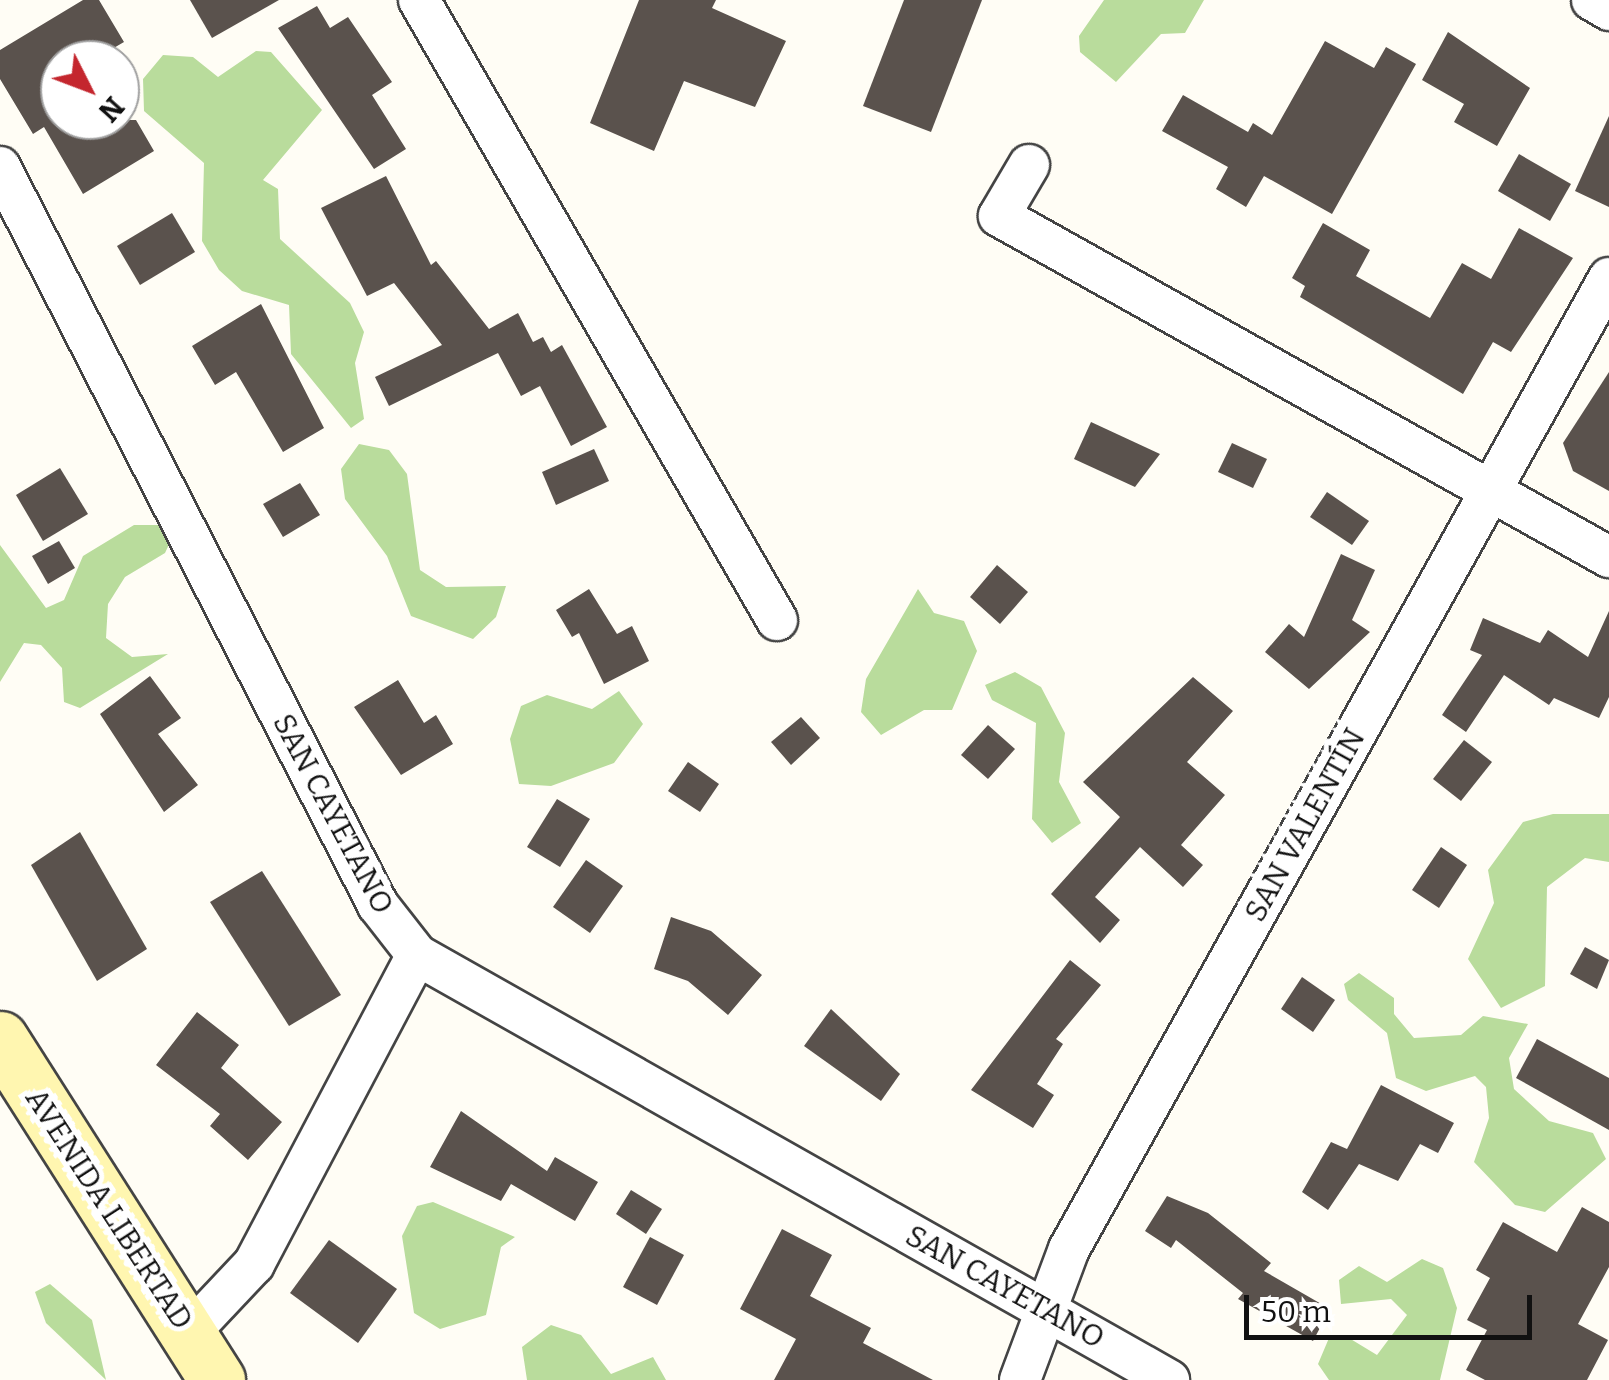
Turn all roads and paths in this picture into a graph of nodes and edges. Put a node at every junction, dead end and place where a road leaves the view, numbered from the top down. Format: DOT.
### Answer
graph roads {
  1 [pos="420,0"];
  2 [pos="1592,0"];
  3 [pos="1609,10"];
  4 [pos="1029,165"];
  5 [pos="0,167"];
  6 [pos="1609,278"];
  7 [pos="1489,486"];
  8 [pos="1609,558"];
  9 [pos="777,620"];
  10 [pos="417,955"];
  11 [pos="0,1039"];
  12 [pos="1042,1308"];
  13 [pos="188,1334"];
  14 [pos="217,1380"];
  15 [pos="1020,1380"];
  16 [pos="1169,1380"];
  1 -- 9 [label="street"];
  2 -- 3 [label="street"];
  4 -- 7 [label="street"];
  5 -- 10 [label="street, SAN CAYETANO"];
  6 -- 7 [label="street, SAN VALENTÍN"];
  7 -- 8 [label="street"];
  7 -- 12 [label="street, SAN VALENTÍN"];
  10 -- 12 [label="street, SAN CAYETANO"];
  10 -- 13 [label="street"];
  11 -- 13 [label="main road, AVENIDA LIBERTAD"];
  12 -- 15 [label="street, SAN VALENTÍN"];
  12 -- 16 [label="street, SAN CAYETANO"];
  13 -- 14 [label="main road, AVENIDA LIBERTAD"];
}
